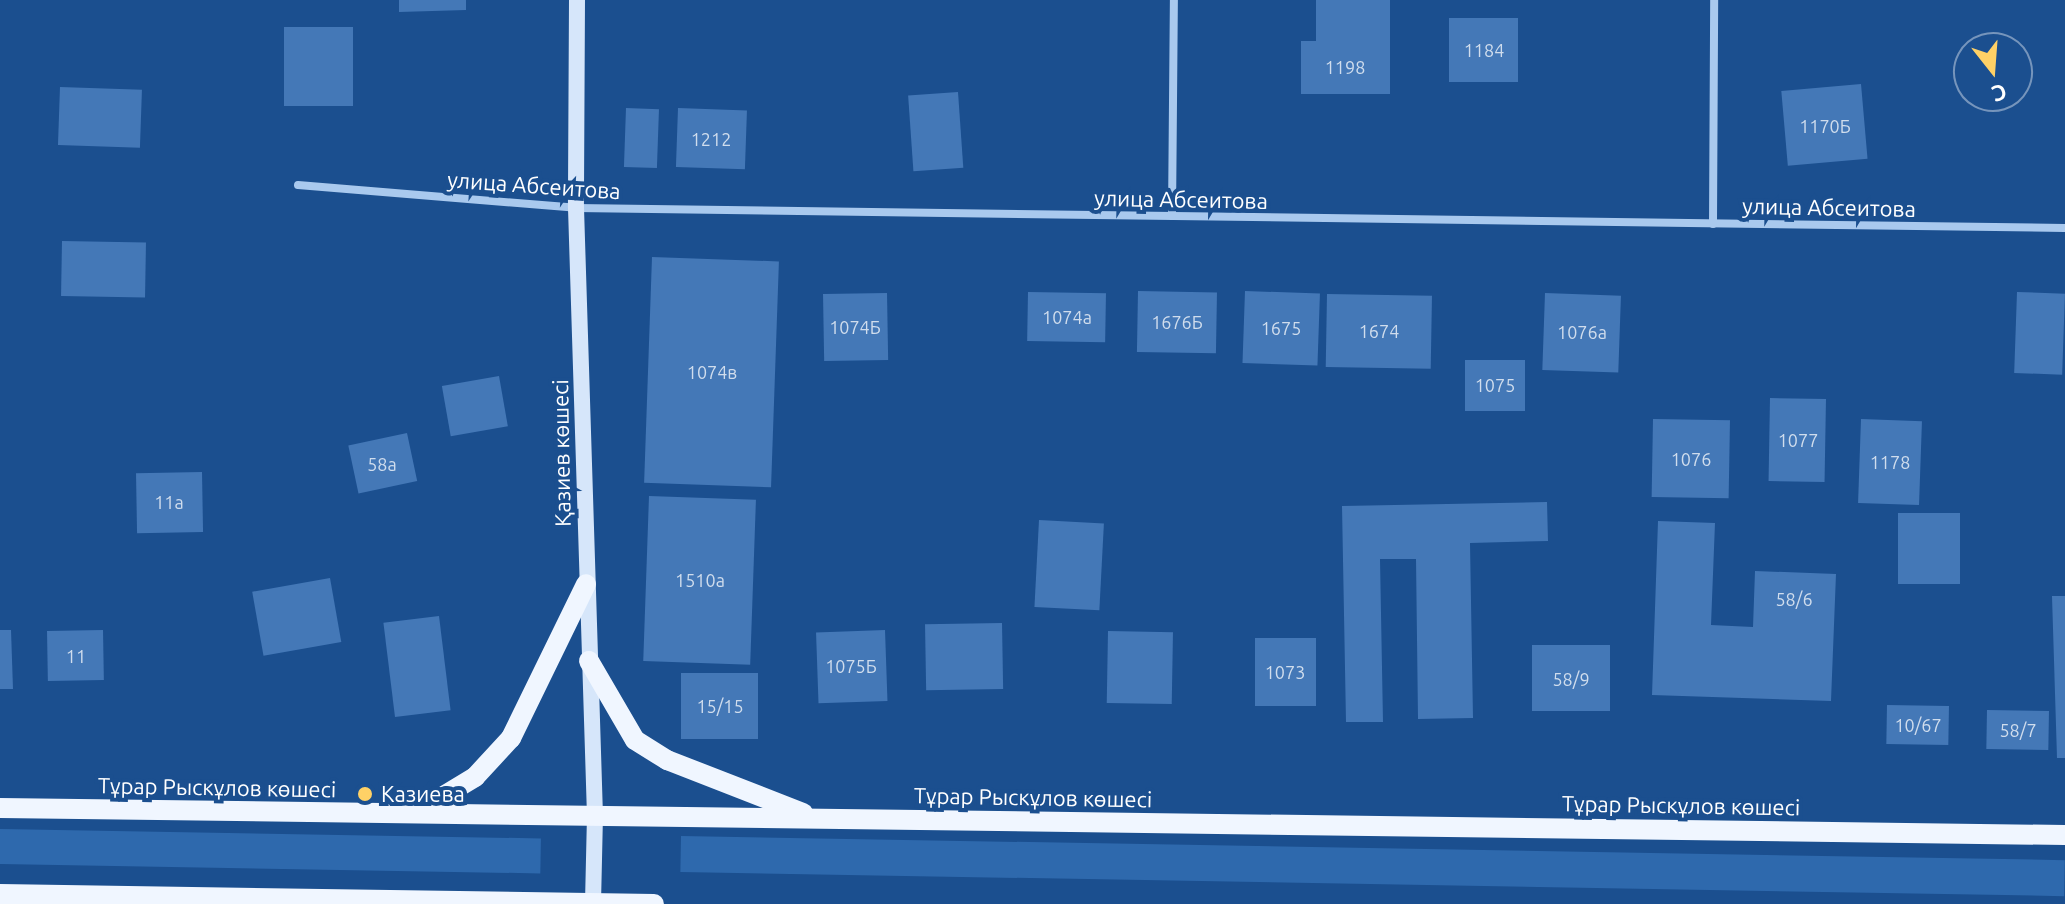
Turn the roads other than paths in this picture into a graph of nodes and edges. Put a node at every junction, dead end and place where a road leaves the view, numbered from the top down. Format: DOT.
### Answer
graph roads {
  1 [pos="577,0"];
  2 [pos="1174,0"];
  3 [pos="1714,0"];
  4 [pos="298,185"];
  5 [pos="576,208"];
  6 [pos="1172,216"];
  7 [pos="1713,224"];
  8 [pos="2065,228"];
  9 [pos="586,584"];
  10 [pos="589,661"];
  11 [pos="0,808"];
  12 [pos="416,813"];
  13 [pos="595,815"];
  14 [pos="818,818"];
  15 [pos="2065,835"];
  16 [pos="0,894"];
  17 [pos="393,903"];
  18 [pos="593,903"];
  19 [pos="654,904"];
  1 -- 5 [label="street, Қазиев көшесі"];
  2 -- 6 [label="street"];
  3 -- 7 [label="street"];
  4 -- 5 [label="street, улица Абсеитова"];
  5 -- 6 [label="street, улица Абсеитова"];
  5 -- 9 [label="street, Қазиев көшесі"];
  6 -- 7 [label="street, улица Абсеитова"];
  7 -- 8 [label="street, улица Абсеитова"];
  9 -- 10 [label="street, Қазиев көшесі"];
  9 -- 12 [label="main road"];
  10 -- 13 [label="street, Қазиев көшесі"];
  10 -- 14 [label="main road"];
  11 -- 12 [label="main road, Тұрар Рыскұлов көшесі"];
  12 -- 13 [label="main road, Тұрар Рыскұлов көшесі"];
  13 -- 14 [label="main road, Тұрар Рыскұлов көшесі"];
  13 -- 18 [label="street, Қазиев көшесі"];
  14 -- 15 [label="main road, Тұрар Рыскұлов көшесі"];
  16 -- 17 [label="main road"];
  17 -- 18 [label="main road"];
  18 -- 19 [label="main road"];
}
